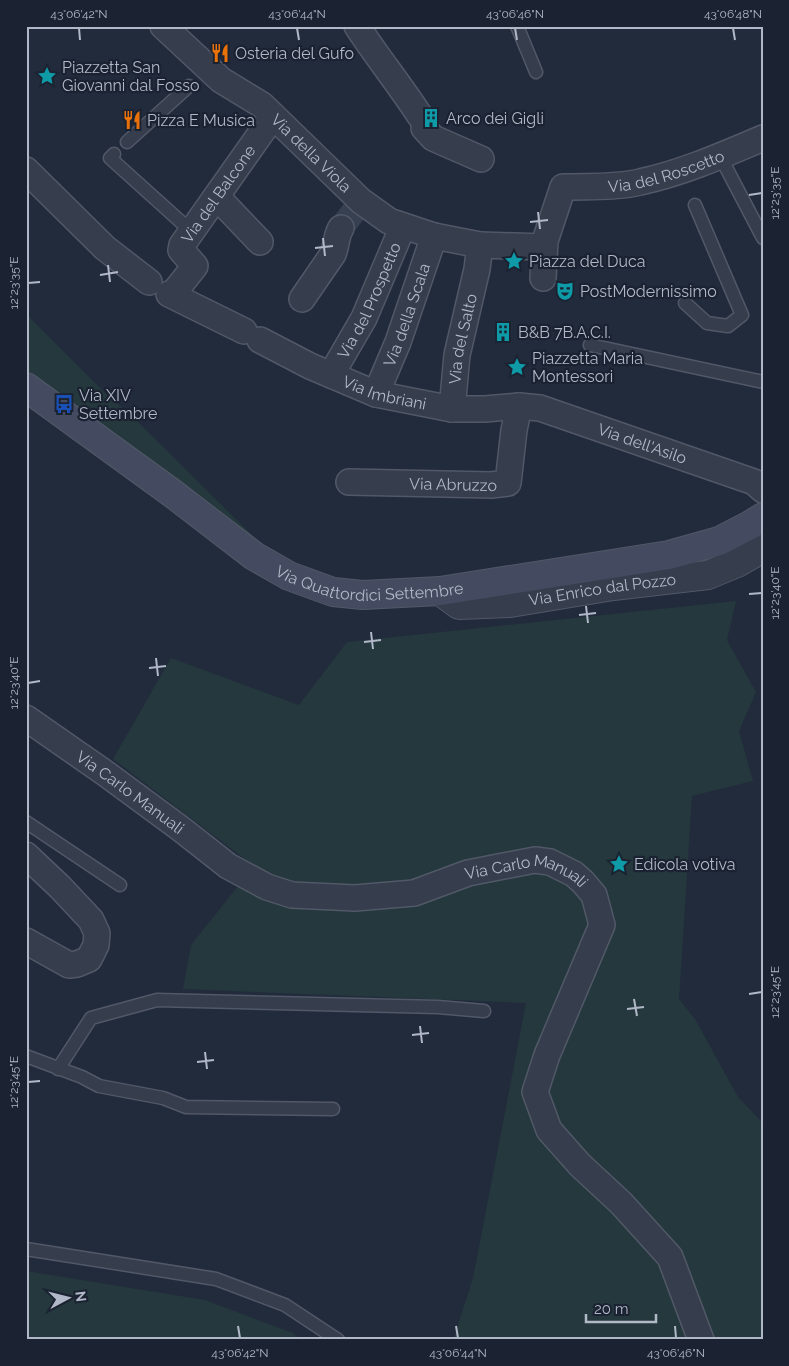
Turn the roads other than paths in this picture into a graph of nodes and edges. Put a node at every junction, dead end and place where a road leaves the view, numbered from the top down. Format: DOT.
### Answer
graph roads {
  1 [pos="163,26"];
  2 [pos="357,26"];
  3 [pos="517,26"];
  4 [pos="536,72"];
  5 [pos="201,75"];
  6 [pos="273,116"];
  7 [pos="763,138"];
  8 [pos="127,142"];
  9 [pos="112,156"];
  10 [pos="720,156"];
  11 [pos="482,159"];
  12 [pos="26,170"];
  13 [pos="217,197"];
  14 [pos="695,204"];
  15 [pos="403,226"];
  16 [pos="341,228"];
  17 [pos="191,231"];
  18 [pos="434,236"];
  19 [pos="763,238"];
  20 [pos="260,242"];
  21 [pos="544,247"];
  22 [pos="479,257"];
  23 [pos="543,278"];
  24 [pos="163,290"];
  25 [pos="302,299"];
  26 [pos="685,303"];
  27 [pos="590,345"];
  28 [pos="331,375"];
  29 [pos="763,382"];
  30 [pos="26,387"];
  31 [pos="376,394"];
  32 [pos="519,406"];
  33 [pos="452,409"];
  34 [pos="348,486"];
  35 [pos="763,490"];
  36 [pos="763,517"];
  37 [pos="763,548"];
  38 [pos="440,590"];
  39 [pos="26,718"];
  40 [pos="26,822"];
  41 [pos="26,855"];
  42 [pos="120,886"];
  43 [pos="26,941"];
  44 [pos="484,1011"];
  45 [pos="26,1056"];
  46 [pos="58,1069"];
  47 [pos="333,1109"];
  48 [pos="26,1249"];
  49 [pos="338,1340"];
  50 [pos="701,1340"];
  1 -- 5 [label="street, Via della Viola"];
  2 -- 11 [label="street"];
  3 -- 4 [label="lane"];
  5 -- 6 [label="street, Via della Viola"];
  5 -- 8 [label="lane"];
  6 -- 13 [label="street, Via del Balcone"];
  6 -- 15 [label="street, Via della Viola"];
  7 -- 10 [label="street, Via del Roscetto"];
  9 -- 17 [label="lane"];
  10 -- 19 [label="lane"];
  10 -- 21 [label="street, Via del Roscetto"];
  12 -- 24 [label="street, Via Imbriani"];
  13 -- 17 [label="street, Via del Balcone"];
  13 -- 20 [label="street"];
  14 -- 26 [label="lane"];
  15 -- 18 [label="street, Via della Viola"];
  15 -- 28 [label="street, Via del Prospetto"];
  16 -- 25 [label="street"];
  17 -- 24 [label="street, Via del Balcone"];
  18 -- 22 [label="street, Via della Viola"];
  18 -- 31 [label="street, Via della Scala"];
  21 -- 22 [label="street"];
  21 -- 23 [label="street"];
  22 -- 33 [label="street, Via del Salto"];
  24 -- 28 [label="street, Via Imbriani"];
  27 -- 29 [label="lane"];
  28 -- 31 [label="street, Via Imbriani"];
  30 -- 38 [label="main road, Via Quattordici Settembre"];
  31 -- 33 [label="street, Via Imbriani"];
  32 -- 33 [label="street, Via Imbriani"];
  32 -- 34 [label="street, Via Abruzzo"];
  32 -- 35 [label="street, Via dell'Asilo"];
  36 -- 38 [label="main road, Via Quattordici Settembre"];
  37 -- 38 [label="street, Via Enrico dal Pozzo"];
  39 -- 50 [label="street, Via Carlo Manuali"];
  40 -- 42 [label="lane"];
  41 -- 43 [label="street"];
  44 -- 46 [label="lane"];
  45 -- 46 [label="lane"];
  46 -- 47 [label="lane"];
  48 -- 49 [label="lane"];
}
